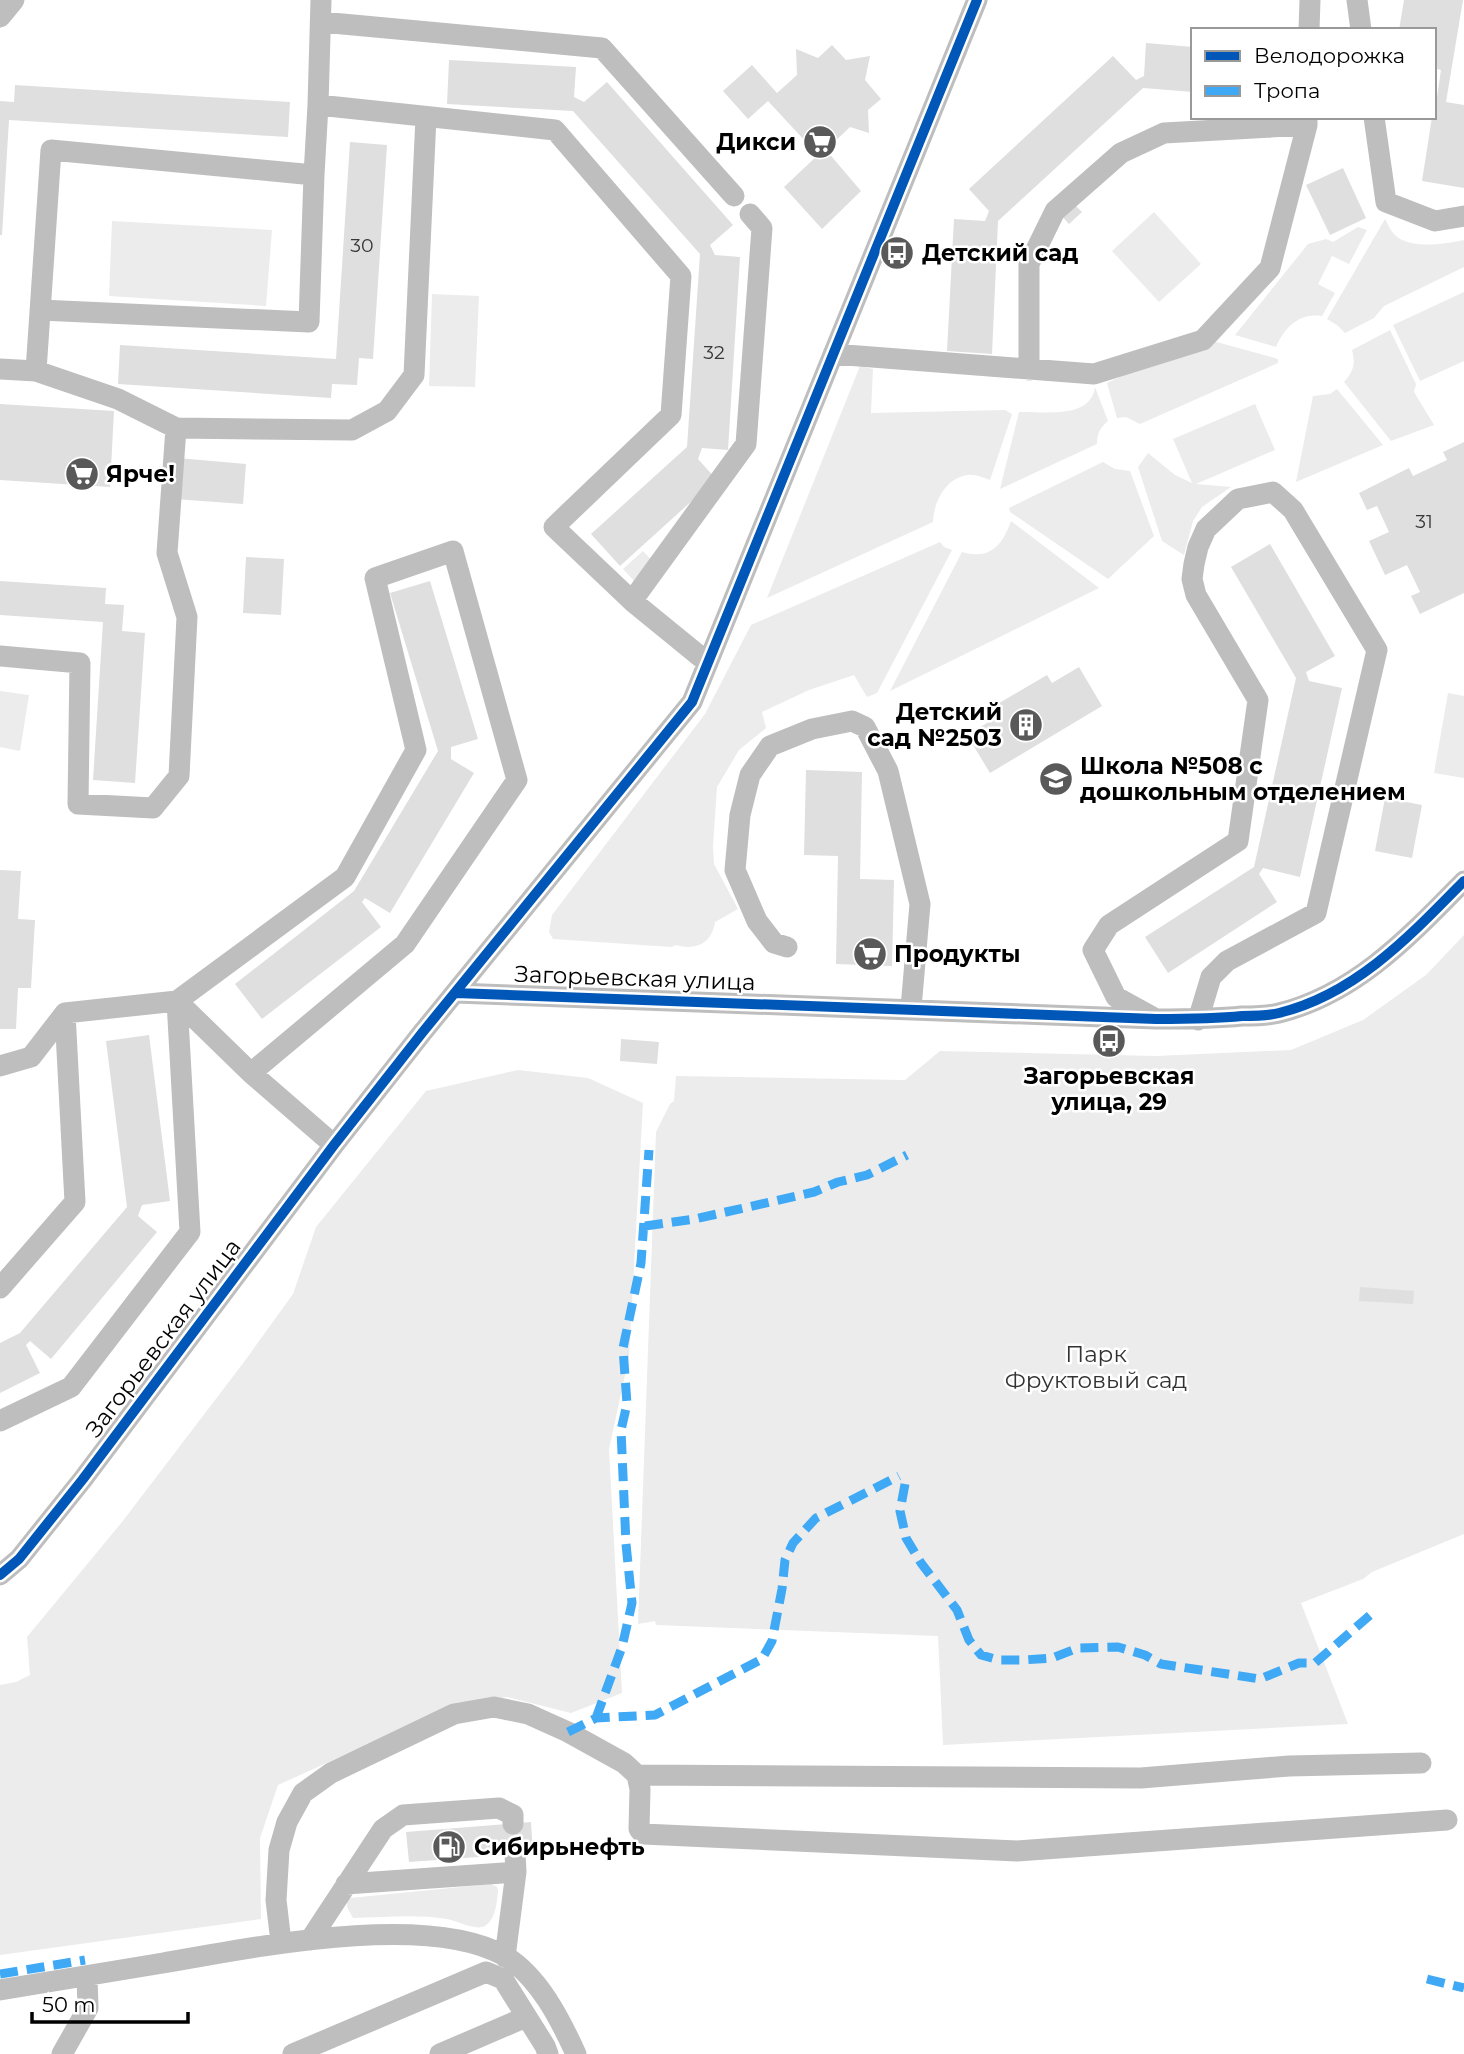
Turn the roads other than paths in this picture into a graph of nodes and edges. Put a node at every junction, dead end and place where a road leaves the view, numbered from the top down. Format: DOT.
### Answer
graph roads {
  1 [pos="14,0"];
  2 [pos="321,0"];
  3 [pos="976,0"];
  4 [pos="1310,0"];
  5 [pos="1357,0"];
  6 [pos="0,17"];
  7 [pos="321,22"];
  8 [pos="1309,28"];
  9 [pos="1361,28"];
  10 [pos="318,105"];
  11 [pos="426,117"];
  12 [pos="1374,119"];
  13 [pos="1307,121"];
  14 [pos="314,175"];
  15 [pos="733,196"];
  16 [pos="750,214"];
  17 [pos="1464,216"];
  18 [pos="40,310"];
  19 [pos="833,354"];
  20 [pos="0,369"];
  21 [pos="1029,370"];
  22 [pos="36,371"];
  23 [pos="176,428"];
  24 [pos="632,601"];
  25 [pos="0,656"];
  26 [pos="708,663"];
  27 [pos="1464,881"];
  28 [pos="788,947"];
  29 [pos="456,993"];
  30 [pos="177,1001"];
  31 [pos="911,1009"];
  32 [pos="65,1013"];
  33 [pos="1156,1019"];
  34 [pos="1198,1020"];
  35 [pos="0,1066"];
  36 [pos="251,1073"];
  37 [pos="334,1145"];
  38 [pos="0,1288"];
  39 [pos="0,1421"];
  40 [pos="0,1575"];
  41 [pos="1421,1763"];
  42 [pos="637,1775"];
  43 [pos="1447,1820"];
  44 [pos="513,1824"];
  45 [pos="346,1884"];
  46 [pos="310,1940"];
  47 [pos="281,1942"];
  48 [pos="505,1957"];
  49 [pos="87,1976"];
  50 [pos="0,1990"];
  51 [pos="526,2017"];
  52 [pos="62,2054"];
  53 [pos="293,2054"];
  54 [pos="440,2054"];
  55 [pos="548,2054"];
  56 [pos="576,2054"];
  1 -- 6 [label="street"];
  2 -- 7 [label="street"];
  3 -- 19 [label="street"];
  4 -- 8 [label="street"];
  5 -- 9 [label="street"];
  7 -- 10 [label="street"];
  7 -- 15 [label="street"];
  10 -- 11 [label="street"];
  10 -- 14 [label="street"];
  11 -- 23 [label="street"];
  11 -- 24 [label="street"];
  12 -- 17 [label="street"];
  13 -- 21 [label="street"];
  13 -- 21 [label="street"];
  14 -- 18 [label="street"];
  14 -- 18 [label="street"];
  16 -- 24 [label="street"];
  18 -- 22 [label="street"];
  19 -- 21 [label="street"];
  19 -- 26 [label="street"];
  20 -- 22 [label="street"];
  22 -- 23 [label="street"];
  23 -- 25 [label="street"];
  24 -- 26 [label="street"];
  26 -- 29 [label="street"];
  27 -- 34 [label="street, Загорьевская улица"];
  28 -- 31 [label="street"];
  29 -- 31 [label="street, Загорьевская улица"];
  29 -- 37 [label="street, Загорьевская улица"];
  30 -- 32 [label="street"];
  30 -- 36 [label="street"];
  30 -- 36 [label="street"];
  30 -- 39 [label="street"];
  31 -- 33 [label="street, Загорьевская улица"];
  32 -- 35 [label="street"];
  32 -- 38 [label="street"];
  33 -- 34 [label="street, Загорьевская улица"];
  33 -- 34 [label="street"];
  36 -- 37 [label="street"];
  37 -- 40 [label="street, Загорьевская улица"];
  41 -- 42 [label="street"];
  42 -- 43 [label="street"];
  42 -- 47 [label="street"];
  44 -- 45 [label="street"];
  45 -- 46 [label="street"];
  45 -- 48 [label="street"];
  46 -- 47 [label="street"];
  46 -- 48 [label="street"];
  47 -- 49 [label="street"];
  48 -- 56 [label="street"];
  49 -- 50 [label="street"];
  49 -- 52 [label="street"];
  51 -- 53 [label="street"];
  51 -- 54 [label="street"];
  51 -- 55 [label="street"];
}
